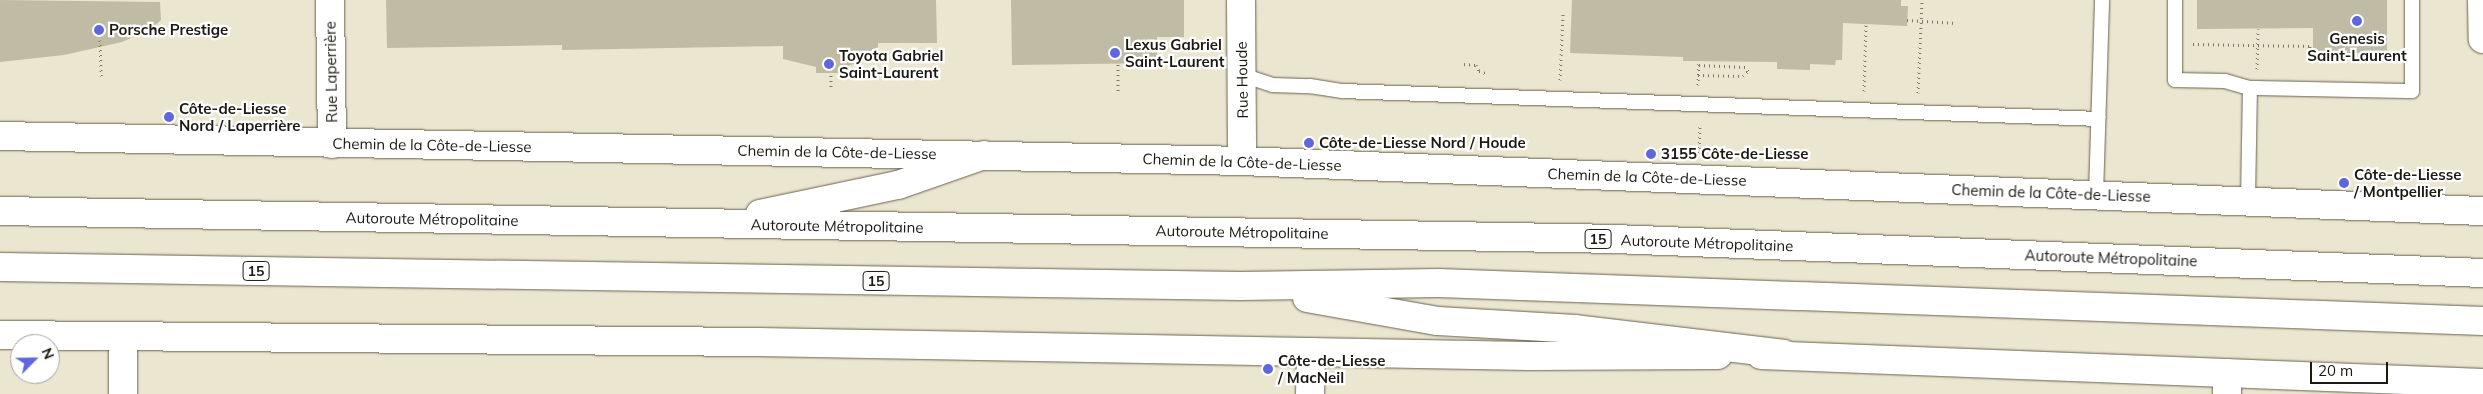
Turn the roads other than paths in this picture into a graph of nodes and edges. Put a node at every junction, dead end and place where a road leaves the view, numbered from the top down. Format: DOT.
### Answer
graph roads {
  1 [pos="330,0"];
  2 [pos="1241,0"];
  3 [pos="2102,0"];
  4 [pos="2175,0"];
  5 [pos="2412,0"];
  6 [pos="2482,0"];
  7 [pos="2483,39"];
  8 [pos="1242,75"];
  9 [pos="2250,88"];
  10 [pos="2098,119"];
  11 [pos="0,136"];
  12 [pos="332,144"];
  13 [pos="984,155"];
  14 [pos="1242,161"];
  15 [pos="2096,194"];
  16 [pos="2248,200"];
  17 [pos="0,211"];
  18 [pos="2483,211"];
  19 [pos="712,224"];
  20 [pos="0,267"];
  21 [pos="2483,273"];
  22 [pos="1241,286"];
  23 [pos="2483,322"];
  24 [pos="0,335"];
  25 [pos="123,337"];
  26 [pos="1310,352"];
  27 [pos="1784,354"];
  28 [pos="2227,383"];
  29 [pos="2483,383"];
  30 [pos="123,394"];
  31 [pos="1310,394"];
  1 -- 12 [label="main road, Rue Laperrière"];
  2 -- 8 [label="main road, Rue Houde"];
  3 -- 10 [label="lane"];
  4 -- 9 [label="lane"];
  5 -- 9 [label="lane"];
  6 -- 7 [label="main road"];
  8 -- 10 [label="lane"];
  8 -- 14 [label="main road, Rue Houde"];
  9 -- 16 [label="lane"];
  10 -- 15 [label="lane"];
  11 -- 12 [label="main road, Chemin de la Côte-de-Liesse"];
  12 -- 13 [label="main road, Chemin de la Côte-de-Liesse"];
  13 -- 14 [label="main road, Chemin de la Côte-de-Liesse"];
  13 -- 19 [label="main road"];
  14 -- 15 [label="main road, Chemin de la Côte-de-Liesse"];
  15 -- 16 [label="main road, Chemin de la Côte-de-Liesse"];
  16 -- 18 [label="main road, Chemin de la Côte-de-Liesse"];
  17 -- 19 [label="main road, Autoroute Métropolitaine / 15"];
  19 -- 21 [label="main road, Autoroute Métropolitaine / 15"];
  20 -- 22 [label="main road, 15"];
  22 -- 23 [label="main road, 15"];
  22 -- 27 [label="main road"];
  24 -- 25 [label="main road"];
  25 -- 26 [label="main road"];
  25 -- 30 [label="main road"];
  26 -- 27 [label="main road"];
  26 -- 31 [label="main road"];
  27 -- 28 [label="main road"];
  28 -- 29 [label="main road"];
}
